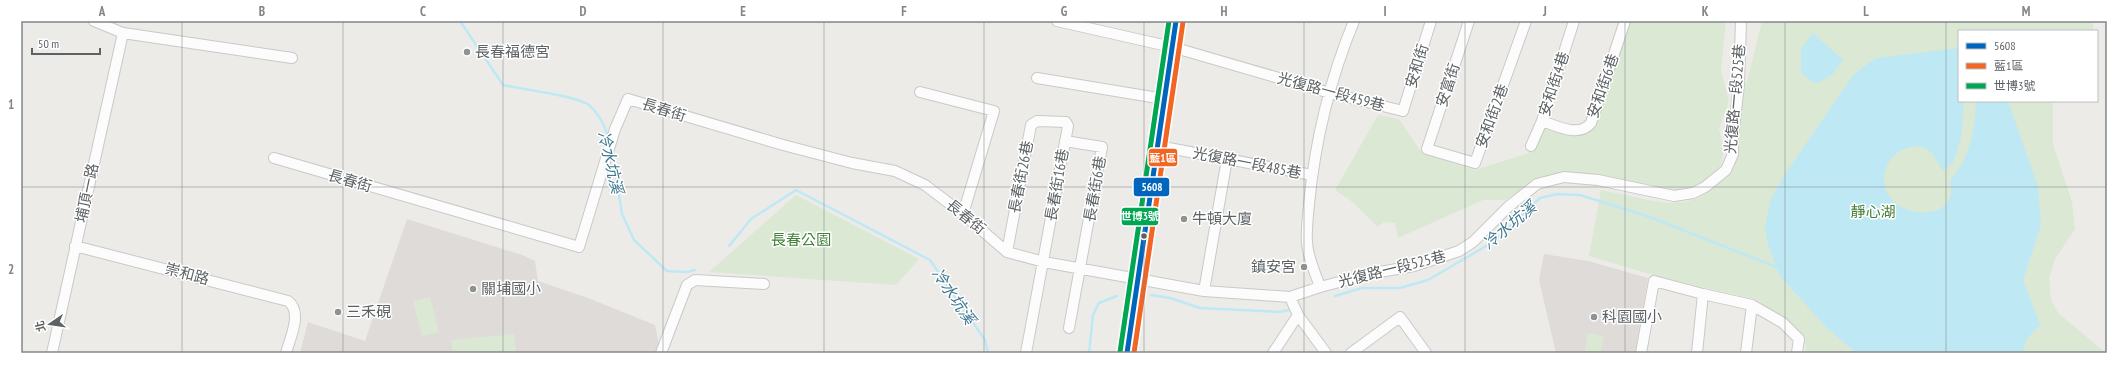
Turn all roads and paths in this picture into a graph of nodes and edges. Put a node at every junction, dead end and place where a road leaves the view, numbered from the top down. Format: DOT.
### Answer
graph roads {
  1 [pos="94,21"];
  2 [pos="1057,21"];
  3 [pos="1176,21"];
  4 [pos="1354,21"];
  5 [pos="1424,21"];
  6 [pos="1431,21"];
  7 [pos="1469,21"];
  8 [pos="1526,21"];
  9 [pos="1574,21"];
  10 [pos="1625,21"];
  11 [pos="1741,21"];
  12 [pos="123,32"];
  13 [pos="1172,47"];
  14 [pos="292,58"];
  15 [pos="1037,78"];
  16 [pos="920,92"];
  17 [pos="1330,93"];
  18 [pos="1164,99"];
  19 [pos="1403,110"];
  20 [pos="1052,121"];
  21 [pos="1542,121"];
  22 [pos="1065,141"];
  23 [pos="1158,146"];
  24 [pos="1531,146"];
  25 [pos="1427,149"];
  26 [pos="274,158"];
  27 [pos="1227,159"];
  28 [pos="1312,175"];
  29 [pos="963,214"];
  30 [pos="75,246"];
  31 [pos="1007,252"];
  32 [pos="1044,262"];
  33 [pos="1081,268"];
  34 [pos="1138,280"];
  35 [pos="764,284"];
  36 [pos="1320,287"];
  37 [pos="1204,291"];
  38 [pos="1703,294"];
  39 [pos="1290,297"];
  40 [pos="1752,305"];
  41 [pos="1298,315"];
  42 [pos="1069,328"];
  43 [pos="52,353"];
  44 [pos="286,353"];
  45 [pos="661,353"];
  46 [pos="1026,353"];
  47 [pos="1127,353"];
  48 [pos="1273,353"];
  49 [pos="1326,353"];
  50 [pos="1351,353"];
  51 [pos="1426,353"];
  52 [pos="1641,353"];
  53 [pos="1697,353"];
  54 [pos="1746,353"];
  55 [pos="1797,353"];
  1 -- 12 [label="street"];
  2 -- 13 [label="street, 光復路一段459巷"];
  3 -- 13 [label="main road"];
  4 -- 17 [label="street"];
  5 -- 19 [label="street, 光復路一段459巷"];
  6 -- 19 [label="street, 安和街"];
  7 -- 25 [label="street, 安富街"];
  8 -- 25 [label="street, 安和街2巷"];
  9 -- 21 [label="street, 安和街4巷"];
  10 -- 21 [label="street, 安和街6巷"];
  11 -- 36 [label="street, 光復路一段525巷"];
  12 -- 14 [label="street"];
  12 -- 30 [label="street, 埔頂一路"];
  13 -- 17 [label="street, 光復路一段459巷"];
  13 -- 18 [label="main road"];
  15 -- 18 [label="street"];
  16 -- 29 [label="street"];
  17 -- 19 [label="street, 光復路一段459巷"];
  17 -- 28 [label="street"];
  18 -- 23 [label="main road"];
  20 -- 22 [label="street, 長春街16巷"];
  20 -- 31 [label="street, 長春街26巷"];
  21 -- 24 [label="street, 安和街4巷"];
  22 -- 32 [label="street, 長春街16巷"];
  22 -- 33 [label="street, 長春街6巷"];
  23 -- 27 [label="street, 光復路一段485巷"];
  23 -- 34 [label="main road"];
  26 -- 29 [label="street, 長春街"];
  27 -- 28 [label="street, 光復路一段485巷"];
  27 -- 37 [label="street"];
  28 -- 36 [label="street"];
  29 -- 31 [label="street, 長春街"];
  30 -- 43 [label="street, 埔頂一路"];
  30 -- 44 [label="street, 崇和路"];
  31 -- 32 [label="street, 長春街"];
  32 -- 33 [label="street, 長春街"];
  32 -- 46 [label="street, 長春街16巷"];
  33 -- 34 [label="street, 長春街"];
  33 -- 42 [label="street"];
  34 -- 37 [label="street, 光復路一段525巷"];
  34 -- 47 [label="main road"];
  35 -- 45 [label="street"];
  36 -- 39 [label="street, 光復路一段525巷"];
  37 -- 39 [label="street, 光復路一段525巷"];
  38 -- 40 [label="street"];
  38 -- 52 [label="street"];
  38 -- 53 [label="street"];
  39 -- 41 [label="street"];
  40 -- 54 [label="street"];
  40 -- 55 [label="street"];
  41 -- 48 [label="street"];
  41 -- 49 [label="street"];
  50 -- 51 [label="street"];
}
